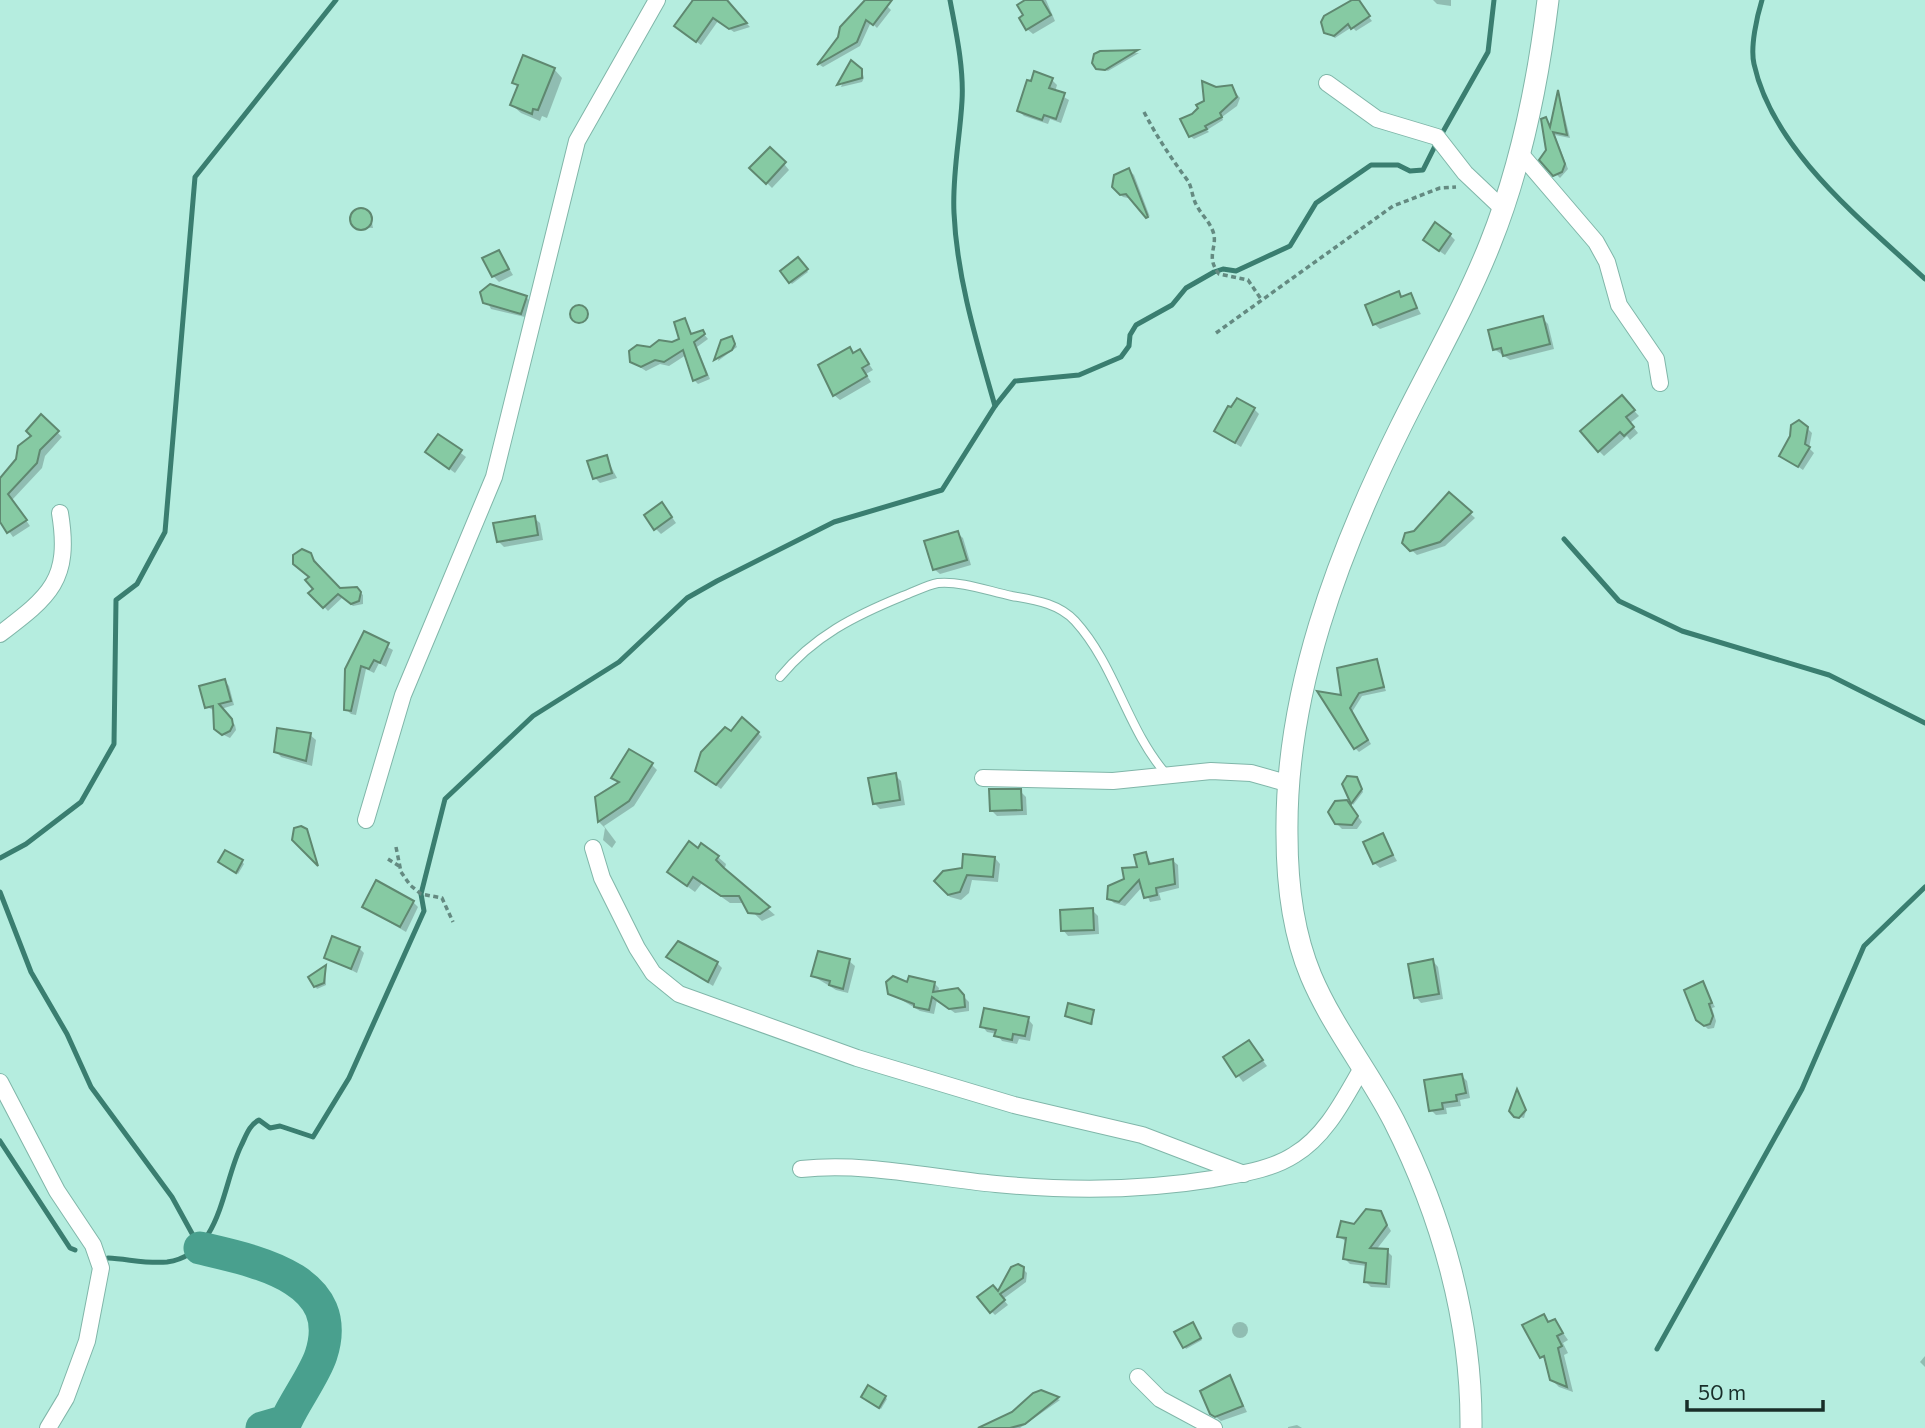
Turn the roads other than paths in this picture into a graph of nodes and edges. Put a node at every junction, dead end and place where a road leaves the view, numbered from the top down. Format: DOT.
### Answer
graph roads {
  1 [pos="657,0"];
  2 [pos="1548,0"];
  3 [pos="1327,83"];
  4 [pos="1519,152"];
  5 [pos="1503,209"];
  6 [pos="1660,383"];
  7 [pos="60,513"];
  8 [pos="0,634"];
  9 [pos="780,677"];
  10 [pos="1167,775"];
  11 [pos="983,778"];
  12 [pos="1290,784"];
  13 [pos="366,820"];
  14 [pos="593,848"];
  15 [pos="1362,1068"];
  16 [pos="0,1082"];
  17 [pos="801,1169"];
  18 [pos="1244,1174"];
  19 [pos="1138,1377"];
  20 [pos="48,1428"];
  21 [pos="1214,1428"];
  22 [pos="1472,1428"];
  1 -- 13 [label="street"];
  2 -- 4 [label="street"];
  3 -- 5 [label="street"];
  4 -- 5 [label="street"];
  4 -- 6 [label="street"];
  5 -- 12 [label="street"];
  7 -- 8 [label="street"];
  9 -- 10 [label="lane"];
  10 -- 11 [label="street"];
  10 -- 12 [label="street"];
  12 -- 15 [label="street"];
  14 -- 18 [label="street"];
  15 -- 18 [label="street"];
  15 -- 22 [label="street"];
  16 -- 20 [label="street"];
  17 -- 18 [label="street"];
  19 -- 21 [label="street"];
}
